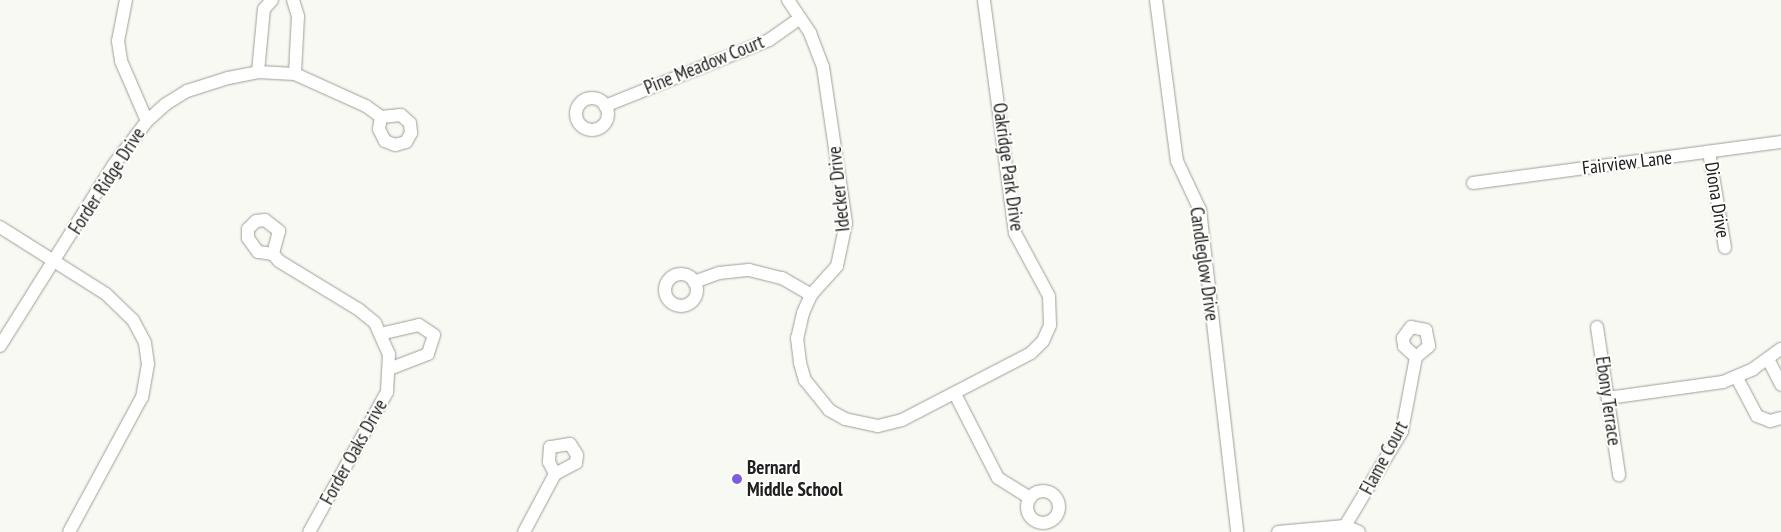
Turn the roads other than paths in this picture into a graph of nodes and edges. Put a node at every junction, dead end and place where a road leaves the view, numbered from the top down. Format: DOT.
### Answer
graph roads {
  1 [pos="126,0"];
  2 [pos="272,0"];
  3 [pos="293,0"];
  4 [pos="788,0"];
  5 [pos="984,0"];
  6 [pos="1156,0"];
  7 [pos="800,18"];
  8 [pos="258,72"];
  9 [pos="295,74"];
  10 [pos="605,106"];
  11 [pos="381,117"];
  12 [pos="146,121"];
  13 [pos="1781,142"];
  14 [pos="1709,152"];
  15 [pos="1474,183"];
  16 [pos="0,227"];
  17 [pos="1725,248"];
  18 [pos="273,254"];
  19 [pos="54,263"];
  20 [pos="694,282"];
  21 [pos="811,296"];
  22 [pos="1597,327"];
  23 [pos="380,334"];
  24 [pos="0,346"];
  25 [pos="1781,349"];
  26 [pos="1416,357"];
  27 [pos="1768,359"];
  28 [pos="390,368"];
  29 [pos="1737,378"];
  30 [pos="1781,385"];
  31 [pos="955,394"];
  32 [pos="1608,398"];
  33 [pos="1781,418"];
  34 [pos="555,474"];
  35 [pos="1619,476"];
  36 [pos="1030,498"];
  37 [pos="1345,526"];
  38 [pos="69,532"];
  39 [pos="309,532"];
  40 [pos="524,532"];
  41 [pos="1237,532"];
  42 [pos="1278,532"];
  43 [pos="1359,532"];
  1 -- 12 [label="street"];
  2 -- 8 [label="street"];
  3 -- 9 [label="street"];
  4 -- 7 [label="street, Idecker Drive"];
  5 -- 31 [label="street, Oakridge Park Drive"];
  6 -- 41 [label="street, Candleglow Drive"];
  7 -- 10 [label="street, Pine Meadow Court"];
  7 -- 21 [label="street, Idecker Drive"];
  8 -- 9 [label="street, Forder Ridge Drive"];
  8 -- 12 [label="street, Forder Ridge Drive"];
  9 -- 11 [label="street, Forder Ridge Drive"];
  12 -- 19 [label="street, Forder Ridge Drive"];
  13 -- 14 [label="street, Fairview Lane"];
  14 -- 15 [label="street, Fairview Lane"];
  14 -- 17 [label="street, Diona Drive"];
  16 -- 19 [label="street"];
  18 -- 23 [label="street, Forder Oaks Drive"];
  19 -- 24 [label="street, Forder Ridge Drive"];
  19 -- 38 [label="street"];
  20 -- 21 [label="street"];
  21 -- 31 [label="street, Idecker Drive"];
  22 -- 32 [label="street, Ebony Terrace"];
  23 -- 28 [label="street, Forder Oaks Drive"];
  23 -- 28 [label="street"];
  25 -- 27 [label="street"];
  26 -- 37 [label="street, Flame Court"];
  27 -- 29 [label="street"];
  27 -- 30 [label="street"];
  28 -- 39 [label="street, Forder Oaks Drive"];
  29 -- 32 [label="street"];
  29 -- 33 [label="street"];
  31 -- 36 [label="street"];
  32 -- 35 [label="street, Ebony Terrace"];
  34 -- 40 [label="street"];
  37 -- 42 [label="street"];
  37 -- 43 [label="street"];
}
